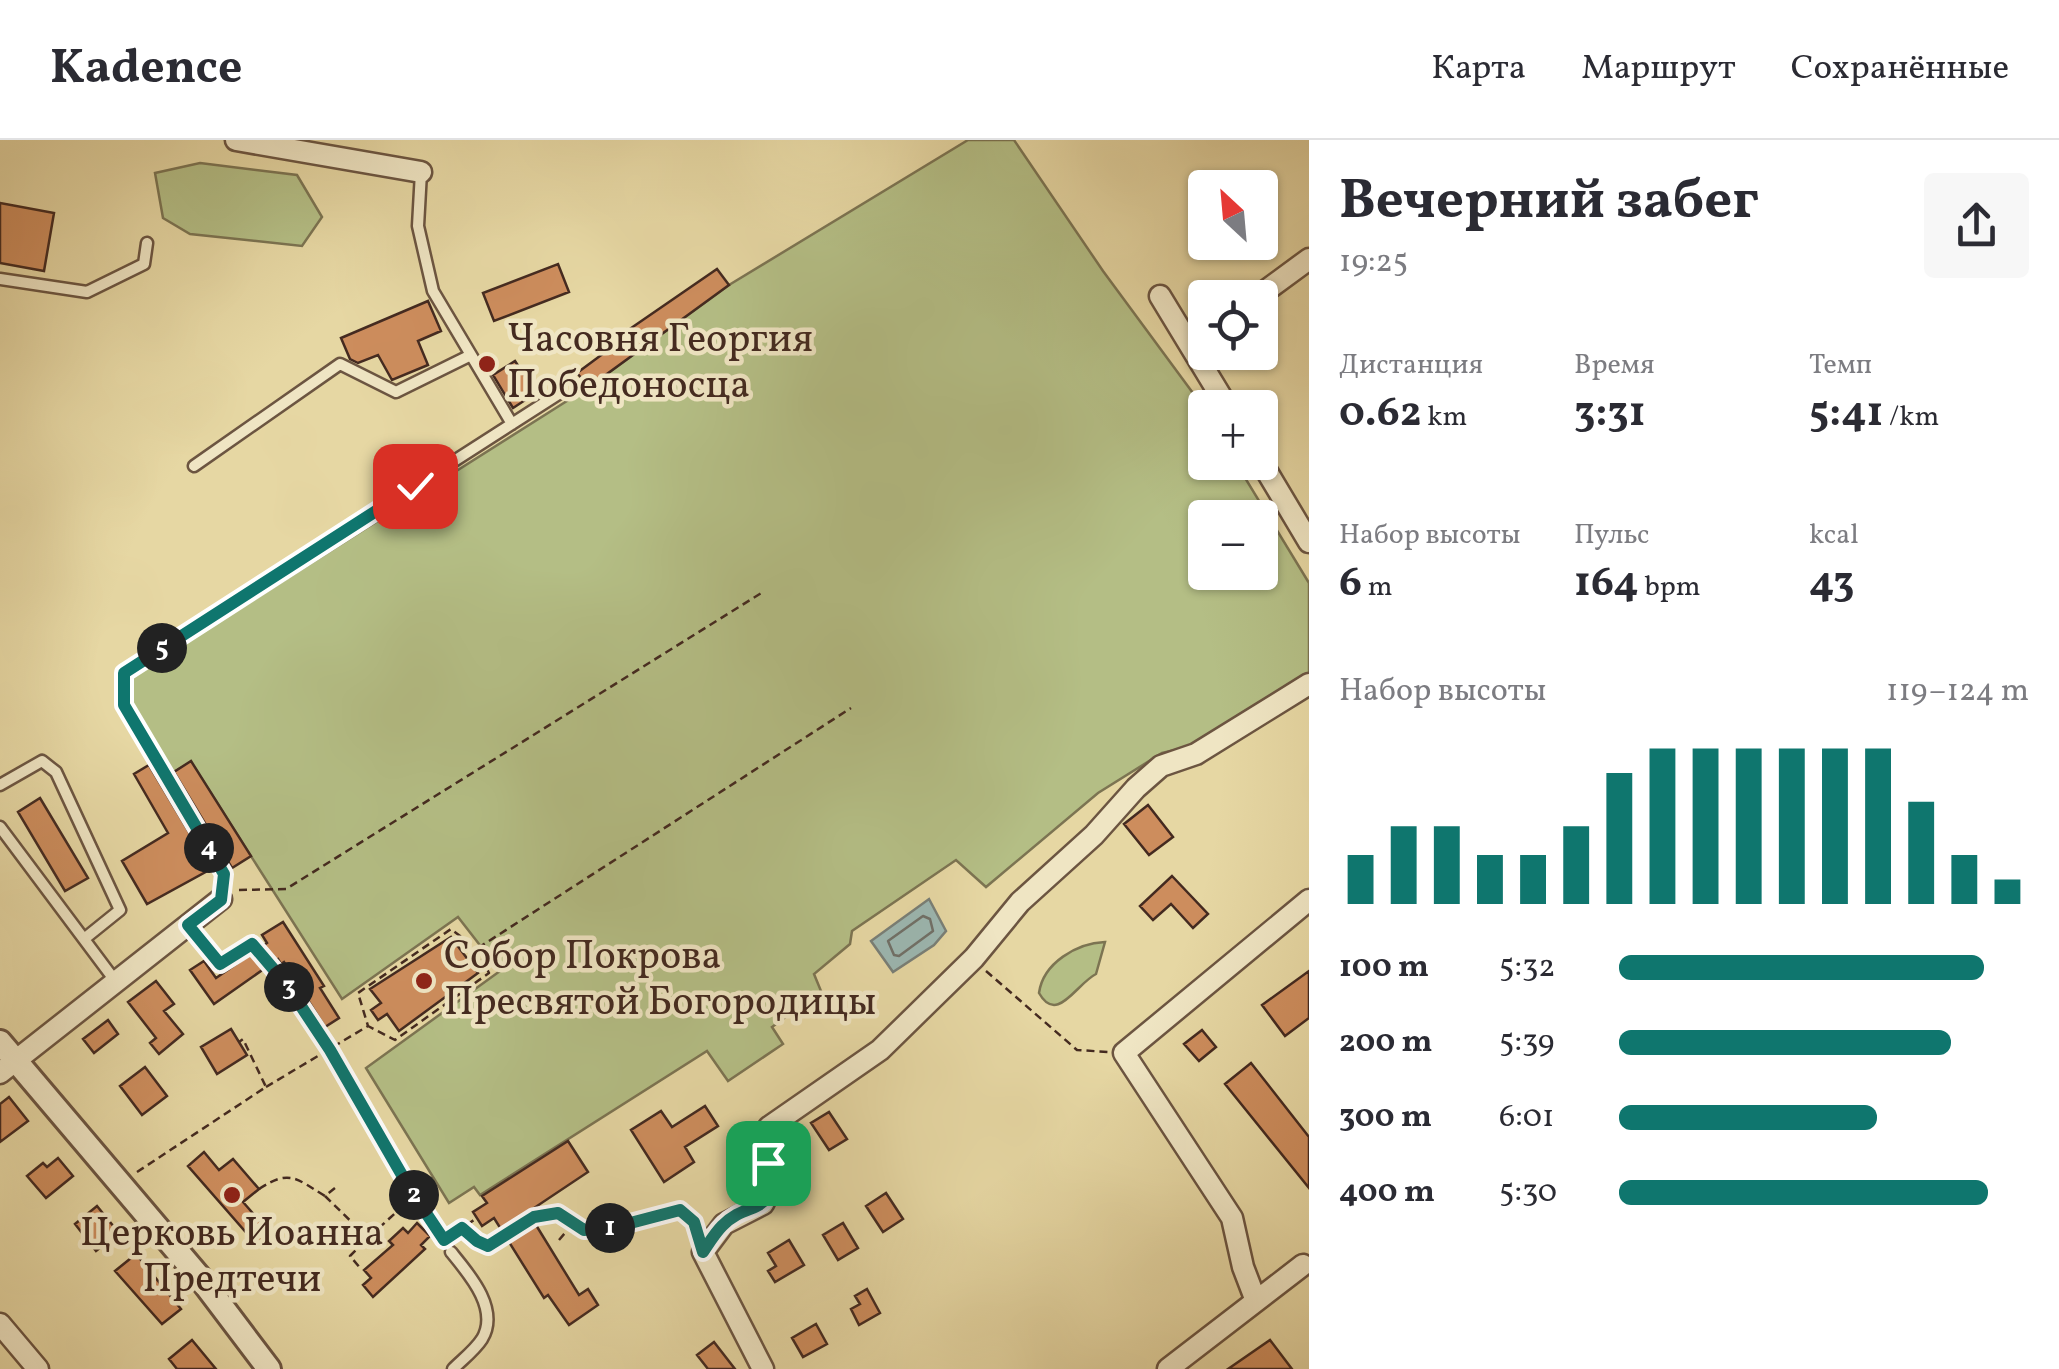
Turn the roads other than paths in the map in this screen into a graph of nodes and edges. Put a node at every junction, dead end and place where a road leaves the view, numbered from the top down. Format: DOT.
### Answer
graph roads {
  1 [pos="236,140"];
  2 [pos="318,147"];
  3 [pos="421,172"];
  4 [pos="147,243"];
  5 [pos="1309,259"];
  6 [pos="0,280"];
  7 [pos="1278,282"];
  8 [pos="1160,296"];
  9 [pos="1188,329"];
  10 [pos="471,355"];
  11 [pos="560,394"];
  12 [pos="512,424"];
  13 [pos="194,466"];
  14 [pos="1272,480"];
  15 [pos="1309,542"];
  16 [pos="1309,684"];
  17 [pos="0,785"];
  18 [pos="0,827"];
  19 [pos="222,895"];
  20 [pos="1309,900"];
  21 [pos="84,939"];
  22 [pos="116,982"];
  23 [pos="0,1042"];
  24 [pos="7,1068"];
  25 [pos="574,1226"];
  26 [pos="451,1252"];
  27 [pos="703,1252"];
  28 [pos="1303,1265"];
  29 [pos="1256,1301"];
  30 [pos="0,1324"];
  31 [pos="38,1369"];
  32 [pos="269,1369"];
  33 [pos="453,1369"];
  34 [pos="763,1369"];
  35 [pos="1168,1369"];
  1 -- 2 [label="street"];
  2 -- 3 [label="street"];
  3 -- 10 [label="lane"];
  4 -- 6 [label="lane"];
  5 -- 7 [label="street"];
  8 -- 9 [label="street"];
  10 -- 12 [label="lane"];
  10 -- 13 [label="lane"];
  11 -- 12 [label="lane"];
  12 -- 19 [label="lane"];
  14 -- 15 [label="street"];
  16 -- 27 [label="street"];
  17 -- 21 [label="lane"];
  18 -- 21 [label="lane"];
  19 -- 22 [label="street"];
  20 -- 29 [label="street"];
  21 -- 22 [label="lane"];
  22 -- 24 [label="street"];
  23 -- 24 [label="street"];
  24 -- 32 [label="street"];
  25 -- 27 [label="lane"];
  26 -- 33 [label="lane"];
  27 -- 34 [label="street"];
  28 -- 29 [label="street"];
  29 -- 35 [label="street"];
  30 -- 31 [label="street"];
}
